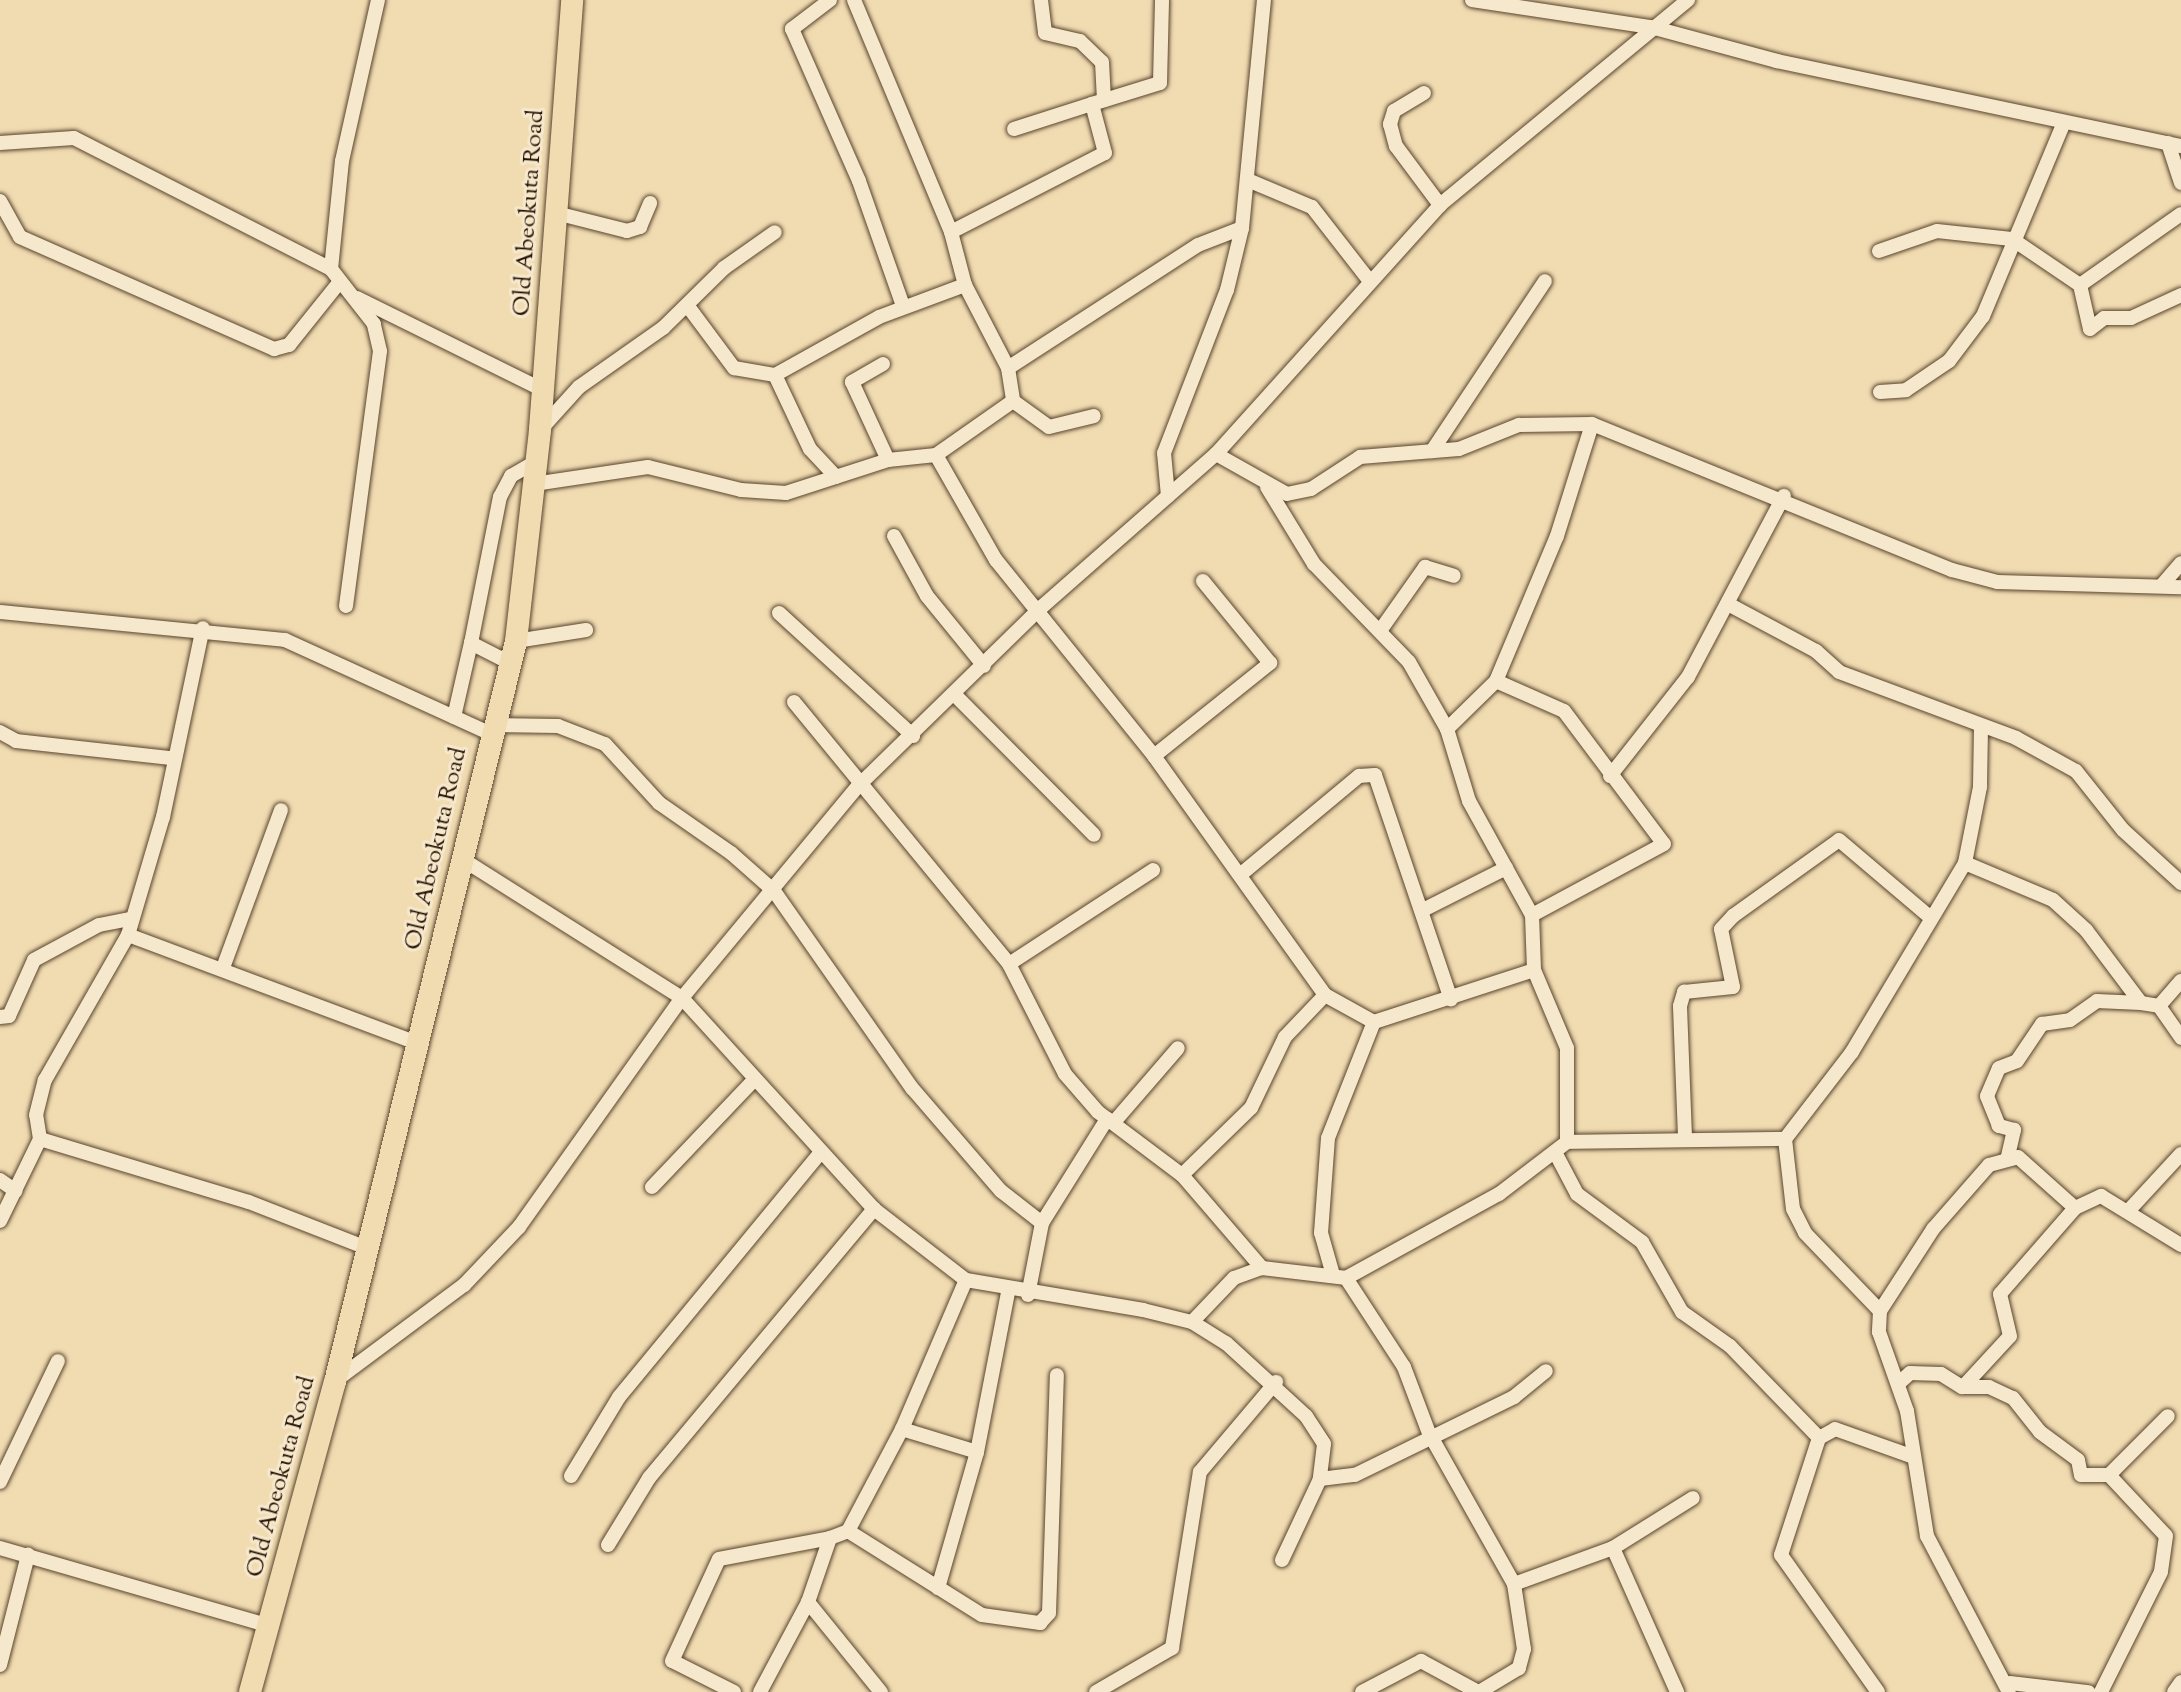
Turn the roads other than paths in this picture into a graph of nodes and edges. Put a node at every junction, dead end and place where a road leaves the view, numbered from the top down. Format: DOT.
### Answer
graph roads {
  1 [pos="378,0"];
  2 [pos="572,0"];
  3 [pos="830,0"];
  4 [pos="854,0"];
  5 [pos="1041,0"];
  6 [pos="1162,0"];
  7 [pos="1264,0"];
  8 [pos="1472,0"];
  9 [pos="1688,0"];
  10 [pos="1651,27"];
  11 [pos="1424,93"];
  12 [pos="1098,102"];
  13 [pos="2064,122"];
  14 [pos="1014,129"];
  15 [pos="0,143"];
  16 [pos="2174,144"];
  17 [pos="1250,181"];
  18 [pos="2181,183"];
  19 [pos="0,201"];
  20 [pos="650,203"];
  21 [pos="1440,205"];
  22 [pos="556,213"];
  23 [pos="2181,214"];
  24 [pos="1242,228"];
  25 [pos="775,232"];
  26 [pos="951,232"];
  27 [pos="2012,239"];
  28 [pos="1879,251"];
  29 [pos="331,269"];
  30 [pos="1368,279"];
  31 [pos="1545,281"];
  32 [pos="338,284"];
  33 [pos="965,285"];
  34 [pos="2080,285"];
  35 [pos="2181,295"];
  36 [pos="354,296"];
  37 [pos="687,305"];
  38 [pos="903,306"];
  39 [pos="883,364"];
  40 [pos="1008,368"];
  41 [pos="775,375"];
  42 [pos="543,390"];
  43 [pos="1880,392"];
  44 [pos="1013,401"];
  45 [pos="1094,416"];
  46 [pos="1592,424"];
  47 [pos="540,429"];
  48 [pos="1432,451"];
  49 [pos="1216,454"];
  50 [pos="936,455"];
  51 [pos="888,460"];
  52 [pos="537,461"];
  53 [pos="836,477"];
  54 [pos="534,484"];
  55 [pos="1267,487"];
  56 [pos="1168,496"];
  57 [pos="1784,496"];
  58 [pos="894,536"];
  59 [pos="2181,563"];
  60 [pos="1454,576"];
  61 [pos="1203,581"];
  62 [pos="2162,585"];
  63 [pos="2181,587"];
  64 [pos="1728,604"];
  65 [pos="346,606"];
  66 [pos="0,612"];
  67 [pos="1036,612"];
  68 [pos="779,613"];
  69 [pos="203,628"];
  70 [pos="1382,628"];
  71 [pos="586,630"];
  72 [pos="516,641"];
  73 [pos="471,643"];
  74 [pos="510,663"];
  75 [pos="984,666"];
  76 [pos="1496,681"];
  77 [pos="955,695"];
  78 [pos="794,702"];
  79 [pos="454,717"];
  80 [pos="1981,728"];
  81 [pos="1447,729"];
  82 [pos="492,730"];
  83 [pos="0,732"];
  84 [pos="913,736"];
  85 [pos="1154,756"];
  86 [pos="171,758"];
  87 [pos="1610,776"];
  88 [pos="859,785"];
  89 [pos="281,810"];
  90 [pos="1094,835"];
  91 [pos="462,859"];
  92 [pos="1965,863"];
  93 [pos="1506,868"];
  94 [pos="1153,870"];
  95 [pos="1240,875"];
  96 [pos="2181,883"];
  97 [pos="774,891"];
  98 [pos="1425,909"];
  99 [pos="1532,915"];
  100 [pos="1931,918"];
  101 [pos="129,927"];
  102 [pos="1009,964"];
  103 [pos="224,965"];
  104 [pos="1534,970"];
  105 [pos="2181,981"];
  106 [pos="1325,995"];
  107 [pos="682,998"];
  108 [pos="1451,999"];
  109 [pos="2141,1003"];
  110 [pos="2159,1006"];
  111 [pos="0,1017"];
  112 [pos="1374,1022"];
  113 [pos="2181,1038"];
  114 [pos="417,1043"];
  115 [pos="1178,1048"];
  116 [pos="752,1082"];
  117 [pos="1111,1120"];
  118 [pos="1685,1137"];
  119 [pos="40,1139"];
  120 [pos="1785,1139"];
  121 [pos="1567,1142"];
  122 [pos="821,1152"];
  123 [pos="2181,1154"];
  124 [pos="1557,1156"];
  125 [pos="2008,1156"];
  126 [pos="1182,1175"];
  127 [pos="0,1180"];
  128 [pos="652,1187"];
  129 [pos="16,1191"];
  130 [pos="2075,1208"];
  131 [pos="874,1209"];
  132 [pos="2130,1209"];
  133 [pos="0,1221"];
  134 [pos="1042,1223"];
  135 [pos="2181,1245"];
  136 [pos="367,1248"];
  137 [pos="1262,1268"];
  138 [pos="1339,1277"];
  139 [pos="966,1280"];
  140 [pos="1008,1293"];
  141 [pos="1028,1295"];
  142 [pos="1880,1311"];
  143 [pos="1192,1322"];
  144 [pos="58,1361"];
  145 [pos="1546,1371"];
  146 [pos="1057,1375"];
  147 [pos="335,1382"];
  148 [pos="1276,1382"];
  149 [pos="1899,1383"];
  150 [pos="1962,1387"];
  151 [pos="2168,1416"];
  152 [pos="902,1429"];
  153 [pos="1429,1433"];
  154 [pos="1819,1438"];
  155 [pos="977,1452"];
  156 [pos="1911,1456"];
  157 [pos="2109,1475"];
  158 [pos="571,1476"];
  159 [pos="1320,1479"];
  160 [pos="0,1482"];
  161 [pos="1693,1498"];
  162 [pos="848,1531"];
  163 [pos="830,1538"];
  164 [pos="608,1545"];
  165 [pos="0,1548"];
  166 [pos="1613,1548"];
  167 [pos="28,1555"];
  168 [pos="1282,1560"];
  169 [pos="1514,1584"];
  170 [pos="938,1588"];
  171 [pos="808,1602"];
  172 [pos="270,1626"];
  173 [pos="0,1665"];
  174 [pos="1451,1676"];
  175 [pos="2181,1682"];
  176 [pos="2009,1687"];
  177 [pos="250,1692"];
  178 [pos="734,1692"];
  179 [pos="760,1692"];
  180 [pos="881,1692"];
  181 [pos="1096,1692"];
  182 [pos="1362,1692"];
  183 [pos="1463,1692"];
  184 [pos="1479,1692"];
  185 [pos="1677,1692"];
  186 [pos="1878,1692"];
  187 [pos="2088,1692"];
  188 [pos="2101,1692"];
  189 [pos="2174,1692"];
  1 -- 29 [label="street"];
  2 -- 22 [label="highway, Old Abeokuta Road"];
  3 -- 38 [label="street"];
  4 -- 26 [label="street"];
  5 -- 12 [label="street"];
  6 -- 12 [label="street"];
  7 -- 17 [label="street"];
  8 -- 10 [label="street"];
  9 -- 10 [label="street"];
  10 -- 13 [label="street"];
  10 -- 21 [label="street"];
  11 -- 21 [label="street"];
  12 -- 14 [label="street"];
  12 -- 26 [label="street"];
  13 -- 16 [label="street"];
  13 -- 27 [label="street"];
  15 -- 29 [label="street"];
  16 -- 18 [label="street"];
  17 -- 24 [label="street"];
  17 -- 30 [label="street"];
  19 -- 32 [label="street"];
  20 -- 22 [label="street"];
  21 -- 30 [label="street"];
  22 -- 42 [label="highway, Old Abeokuta Road"];
  23 -- 34 [label="street"];
  24 -- 40 [label="street"];
  24 -- 56 [label="street"];
  25 -- 37 [label="street"];
  26 -- 33 [label="street"];
  27 -- 28 [label="street"];
  27 -- 34 [label="street"];
  27 -- 43 [label="street"];
  29 -- 32 [label="street"];
  30 -- 49 [label="street"];
  31 -- 48 [label="street"];
  32 -- 36 [label="street"];
  33 -- 38 [label="street"];
  33 -- 40 [label="street"];
  34 -- 35 [label="street"];
  36 -- 42 [label="street"];
  36 -- 65 [label="street"];
  37 -- 41 [label="street"];
  37 -- 47 [label="street"];
  38 -- 41 [label="street"];
  39 -- 51 [label="street"];
  40 -- 44 [label="street"];
  41 -- 53 [label="street"];
  42 -- 47 [label="highway, Old Abeokuta Road"];
  44 -- 45 [label="street"];
  44 -- 50 [label="street"];
  46 -- 48 [label="street"];
  46 -- 57 [label="street"];
  46 -- 76 [label="street"];
  47 -- 52 [label="highway, Old Abeokuta Road"];
  48 -- 55 [label="street"];
  49 -- 55 [label="street"];
  49 -- 56 [label="street"];
  50 -- 51 [label="street"];
  50 -- 67 [label="street"];
  51 -- 53 [label="street"];
  52 -- 54 [label="highway, Old Abeokuta Road"];
  52 -- 73 [label="street"];
  53 -- 54 [label="street"];
  54 -- 72 [label="highway, Old Abeokuta Road"];
  55 -- 70 [label="street"];
  56 -- 67 [label="street"];
  57 -- 62 [label="street"];
  57 -- 64 [label="street"];
  58 -- 75 [label="street"];
  59 -- 62 [label="street"];
  60 -- 70 [label="street"];
  61 -- 85 [label="street"];
  62 -- 63 [label="street"];
  64 -- 80 [label="street"];
  64 -- 87 [label="street"];
  66 -- 69 [label="street"];
  67 -- 75 [label="street"];
  67 -- 85 [label="street"];
  68 -- 84 [label="street"];
  69 -- 79 [label="street"];
  69 -- 86 [label="street"];
  70 -- 81 [label="street"];
  71 -- 72 [label="street"];
  72 -- 74 [label="highway, Old Abeokuta Road"];
  73 -- 74 [label="street"];
  73 -- 79 [label="street"];
  74 -- 82 [label="highway, Old Abeokuta Road"];
  75 -- 77 [label="street"];
  76 -- 81 [label="street"];
  76 -- 87 [label="street"];
  77 -- 84 [label="street"];
  77 -- 90 [label="street"];
  78 -- 88 [label="street"];
  79 -- 82 [label="street"];
  80 -- 92 [label="street"];
  80 -- 96 [label="street"];
  81 -- 93 [label="street"];
  82 -- 91 [label="highway, Old Abeokuta Road"];
  82 -- 97 [label="street"];
  83 -- 86 [label="street"];
  84 -- 88 [label="street"];
  85 -- 95 [label="street"];
  86 -- 101 [label="street"];
  87 -- 99 [label="street"];
  88 -- 97 [label="street"];
  88 -- 102 [label="street"];
  89 -- 103 [label="street"];
  91 -- 107 [label="street"];
  91 -- 114 [label="highway, Old Abeokuta Road"];
  92 -- 100 [label="street"];
  92 -- 109 [label="street"];
  93 -- 98 [label="street"];
  93 -- 99 [label="street"];
  94 -- 102 [label="street"];
  95 -- 98 [label="street"];
  95 -- 106 [label="street"];
  97 -- 107 [label="street"];
  97 -- 134 [label="street"];
  98 -- 108 [label="street"];
  99 -- 104 [label="street"];
  100 -- 118 [label="street"];
  100 -- 120 [label="street"];
  101 -- 103 [label="street"];
  101 -- 111 [label="street"];
  101 -- 119 [label="street"];
  102 -- 117 [label="street"];
  103 -- 114 [label="street"];
  104 -- 108 [label="street"];
  104 -- 121 [label="street"];
  105 -- 110 [label="street"];
  106 -- 112 [label="street"];
  106 -- 126 [label="street"];
  107 -- 116 [label="street"];
  107 -- 147 [label="street"];
  108 -- 112 [label="street"];
  109 -- 110 [label="street"];
  109 -- 125 [label="street"];
  110 -- 113 [label="street"];
  112 -- 138 [label="street"];
  114 -- 136 [label="highway, Old Abeokuta Road"];
  115 -- 117 [label="street"];
  116 -- 122 [label="street"];
  116 -- 128 [label="street"];
  117 -- 126 [label="street"];
  117 -- 134 [label="street"];
  118 -- 120 [label="street"];
  118 -- 121 [label="street"];
  119 -- 129 [label="street"];
  119 -- 136 [label="street"];
  120 -- 142 [label="street"];
  121 -- 124 [label="street"];
  122 -- 131 [label="street"];
  122 -- 158 [label="street"];
  123 -- 132 [label="street"];
  124 -- 138 [label="street"];
  124 -- 154 [label="street"];
  125 -- 130 [label="street"];
  125 -- 142 [label="street"];
  126 -- 137 [label="street"];
  127 -- 129 [label="street"];
  129 -- 133 [label="street"];
  130 -- 132 [label="street"];
  130 -- 150 [label="street"];
  131 -- 139 [label="street"];
  131 -- 164 [label="street"];
  132 -- 135 [label="street"];
  134 -- 141 [label="street"];
  136 -- 147 [label="highway, Old Abeokuta Road"];
  137 -- 138 [label="street"];
  137 -- 143 [label="street"];
  138 -- 153 [label="street"];
  139 -- 140 [label="street"];
  139 -- 152 [label="street"];
  140 -- 141 [label="street"];
  140 -- 155 [label="street"];
  141 -- 143 [label="street"];
  142 -- 149 [label="street"];
  143 -- 148 [label="street"];
  144 -- 160 [label="street"];
  145 -- 153 [label="street"];
  146 -- 170 [label="street"];
  147 -- 172 [label="highway, Old Abeokuta Road"];
  148 -- 159 [label="street"];
  148 -- 181 [label="street"];
  149 -- 150 [label="street"];
  149 -- 156 [label="street"];
  150 -- 157 [label="street"];
  151 -- 157 [label="street"];
  152 -- 155 [label="street"];
  152 -- 162 [label="street"];
  153 -- 159 [label="street"];
  153 -- 169 [label="street"];
  154 -- 156 [label="street"];
  154 -- 186 [label="street"];
  155 -- 170 [label="street"];
  156 -- 176 [label="street"];
  157 -- 188 [label="street"];
  159 -- 168 [label="street"];
  161 -- 166 [label="street"];
  162 -- 163 [label="street"];
  162 -- 170 [label="street"];
  163 -- 171 [label="street"];
  163 -- 178 [label="street"];
  165 -- 167 [label="street"];
  166 -- 169 [label="street"];
  166 -- 185 [label="street"];
  167 -- 172 [label="street"];
  167 -- 173 [label="street"];
  169 -- 184 [label="street"];
  171 -- 179 [label="street"];
  171 -- 180 [label="street"];
  172 -- 177 [label="highway, Old Abeokuta Road"];
  174 -- 182 [label="street"];
  174 -- 183 [label="street"];
  174 -- 184 [label="street"];
  175 -- 189 [label="street"];
  176 -- 187 [label="street"];
}
